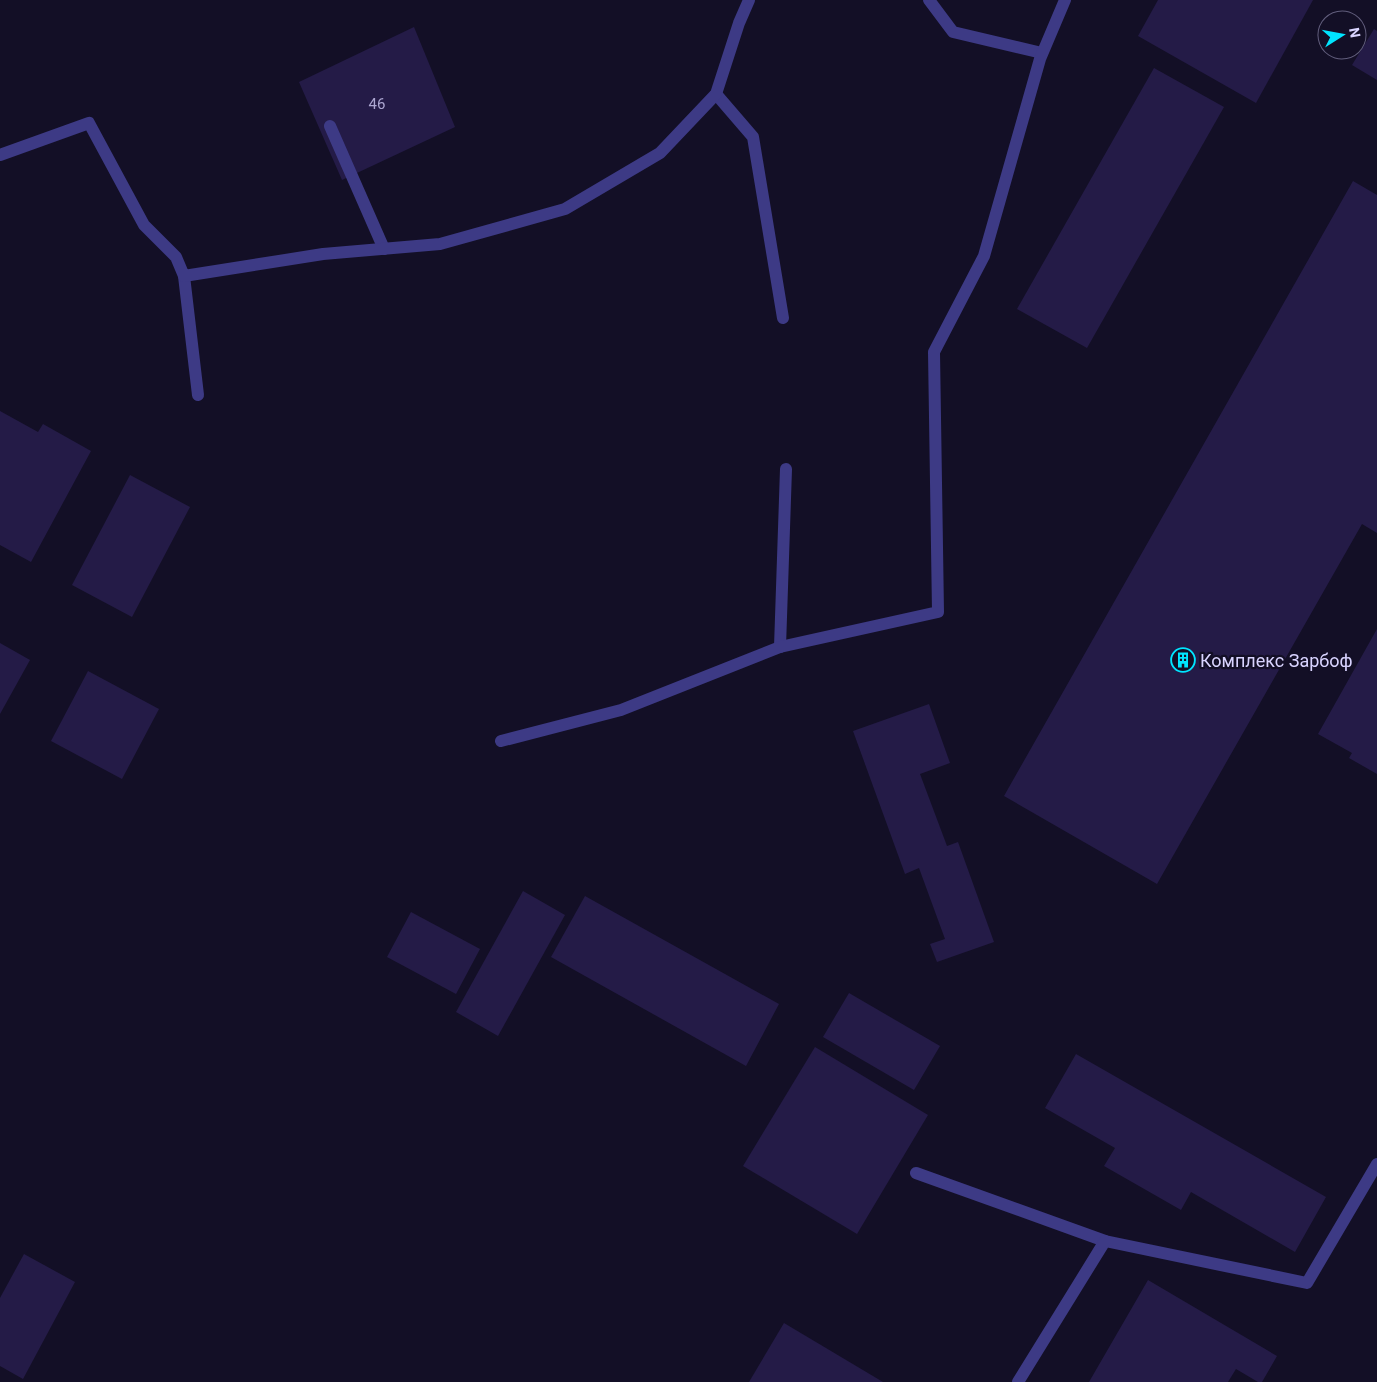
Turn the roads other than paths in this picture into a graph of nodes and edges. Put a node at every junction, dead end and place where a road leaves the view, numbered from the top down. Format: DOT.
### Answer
graph roads {
  1 [pos="749,0"];
  2 [pos="930,0"];
  3 [pos="1066,0"];
  4 [pos="1042,52"];
  5 [pos="716,94"];
  6 [pos="330,126"];
  7 [pos="0,155"];
  8 [pos="384,249"];
  9 [pos="184,276"];
  10 [pos="783,318"];
  11 [pos="198,395"];
  12 [pos="786,469"];
  13 [pos="780,647"];
  14 [pos="502,741"];
  15 [pos="1377,1164"];
  16 [pos="916,1173"];
  17 [pos="1105,1241"];
  18 [pos="1018,1382"];
  1 -- 5 [label="street"];
  2 -- 4 [label="street"];
  3 -- 4 [label="street"];
  4 -- 13 [label="street"];
  5 -- 8 [label="street"];
  5 -- 10 [label="street"];
  6 -- 8 [label="street"];
  7 -- 9 [label="street"];
  8 -- 9 [label="street"];
  9 -- 11 [label="street"];
  12 -- 13 [label="street"];
  13 -- 14 [label="street"];
  15 -- 17 [label="street"];
  16 -- 17 [label="street"];
  17 -- 18 [label="street"];
}
